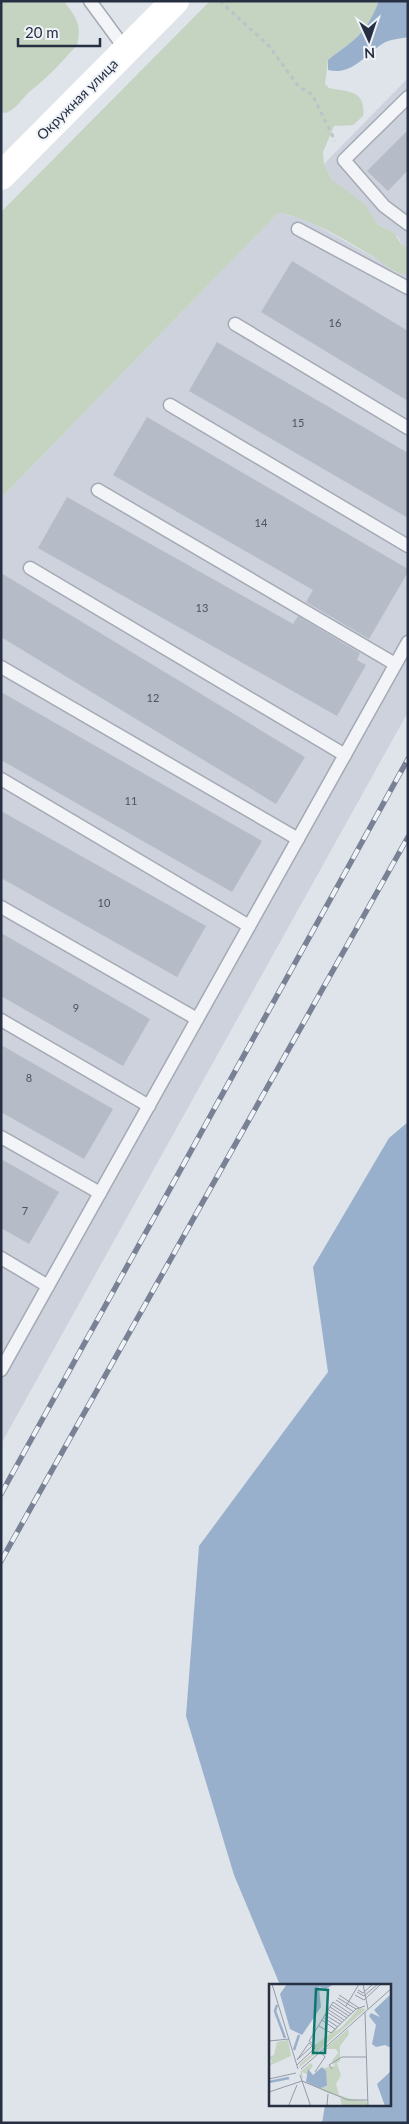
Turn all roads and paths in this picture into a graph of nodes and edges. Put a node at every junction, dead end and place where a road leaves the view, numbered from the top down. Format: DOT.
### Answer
graph roads {
  1 [pos="90,1"];
  2 [pos="175,1"];
  3 [pos="220,1"];
  4 [pos="126,50"];
  5 [pos="408,97"];
  6 [pos="344,160"];
  7 [pos="1,176"];
  8 [pos="408,224"];
  9 [pos="298,230"];
  10 [pos="408,288"];
  11 [pos="235,324"];
  12 [pos="170,405"];
  13 [pos="408,428"];
  14 [pos="98,490"];
  15 [pos="408,546"];
  16 [pos="30,568"];
  17 [pos="408,642"];
  18 [pos="395,664"];
  19 [pos="1,667"];
  20 [pos="345,754"];
  21 [pos="1,779"];
  22 [pos="298,839"];
  23 [pos="1,907"];
  24 [pos="249,926"];
  25 [pos="197,1019"];
  26 [pos="1,1020"];
  27 [pos="149,1106"];
  28 [pos="1,1136"];
  29 [pos="100,1193"];
  30 [pos="1,1258"];
  31 [pos="48,1286"];
  32 [pos="1,1370"];
  1 -- 4 [label="lane"];
  2 -- 4 [label="main road, Окружная улица"];
  3 -- 6 [label="path"];
  4 -- 7 [label="main road, Окружная улица"];
  5 -- 6 [label="lane"];
  6 -- 8 [label="lane"];
  9 -- 10 [label="lane"];
  11 -- 13 [label="lane"];
  12 -- 15 [label="lane"];
  14 -- 18 [label="lane"];
  16 -- 20 [label="lane"];
  17 -- 18 [label="lane"];
  18 -- 20 [label="lane"];
  19 -- 22 [label="lane"];
  20 -- 22 [label="lane"];
  21 -- 24 [label="lane"];
  22 -- 24 [label="lane"];
  23 -- 25 [label="lane"];
  24 -- 25 [label="lane"];
  25 -- 27 [label="lane"];
  26 -- 27 [label="lane"];
  27 -- 29 [label="lane"];
  28 -- 29 [label="lane"];
  29 -- 31 [label="lane"];
  30 -- 31 [label="lane"];
  31 -- 32 [label="lane"];
}
